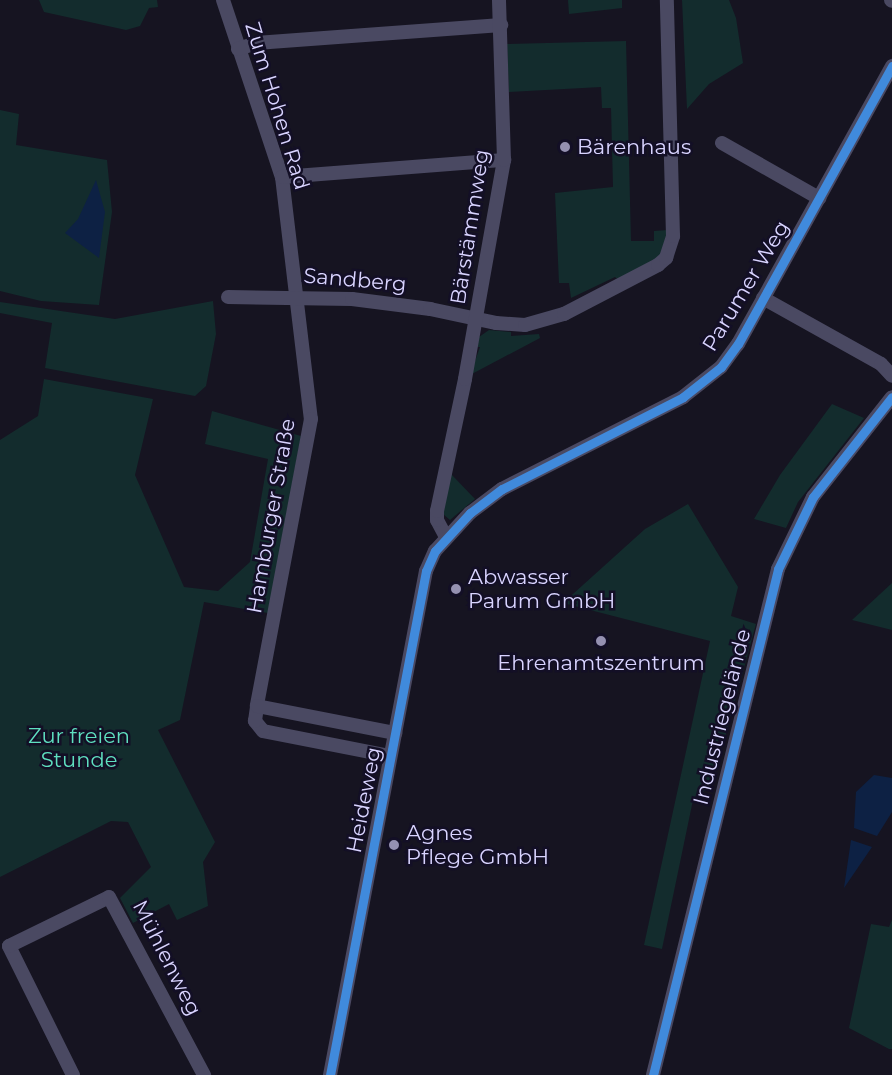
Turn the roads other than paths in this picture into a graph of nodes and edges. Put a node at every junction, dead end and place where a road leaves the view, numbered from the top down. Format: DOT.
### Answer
graph roads {
  1 [pos="223,0"];
  2 [pos="499,0"];
  3 [pos="667,0"];
  4 [pos="501,25"];
  5 [pos="238,49"];
  6 [pos="892,66"];
  7 [pos="722,143"];
  8 [pos="504,160"];
  9 [pos="282,177"];
  10 [pos="819,198"];
  11 [pos="299,296"];
  12 [pos="228,297"];
  13 [pos="763,298"];
  14 [pos="477,319"];
  15 [pos="892,376"];
  16 [pos="892,397"];
  17 [pos="446,537"];
  18 [pos="257,706"];
  19 [pos="395,733"];
  20 [pos="390,756"];
  21 [pos="73,1075"];
  22 [pos="204,1075"];
  23 [pos="330,1075"];
  24 [pos="653,1075"];
  1 -- 5 [label="street, Zum Hohen Rad"];
  2 -- 4 [label="street, Bärstämmweg"];
  3 -- 14 [label="street, Bärstämmweg"];
  4 -- 5 [label="street"];
  4 -- 8 [label="street, Bärstämmweg"];
  5 -- 9 [label="street, Zum Hohen Rad"];
  6 -- 10 [label="street, Parumer Weg"];
  7 -- 10 [label="street"];
  8 -- 9 [label="street"];
  8 -- 14 [label="street, Bärstämmweg"];
  9 -- 11 [label="street, Zum Hohen Rad"];
  10 -- 13 [label="street, Parumer Weg"];
  11 -- 12 [label="street, Sandberg"];
  11 -- 14 [label="street, Sandberg"];
  11 -- 18 [label="street, Hamburger Straße"];
  13 -- 15 [label="street"];
  13 -- 17 [label="street, Parumer Weg"];
  14 -- 17 [label="street"];
  16 -- 24 [label="street, Industriegelände"];
  17 -- 19 [label="street, Heideweg"];
  18 -- 19 [label="street"];
  18 -- 20 [label="street"];
  19 -- 20 [label="street, Heideweg"];
  20 -- 23 [label="street, Heideweg"];
  21 -- 22 [label="street, Mühlenweg"];
}
